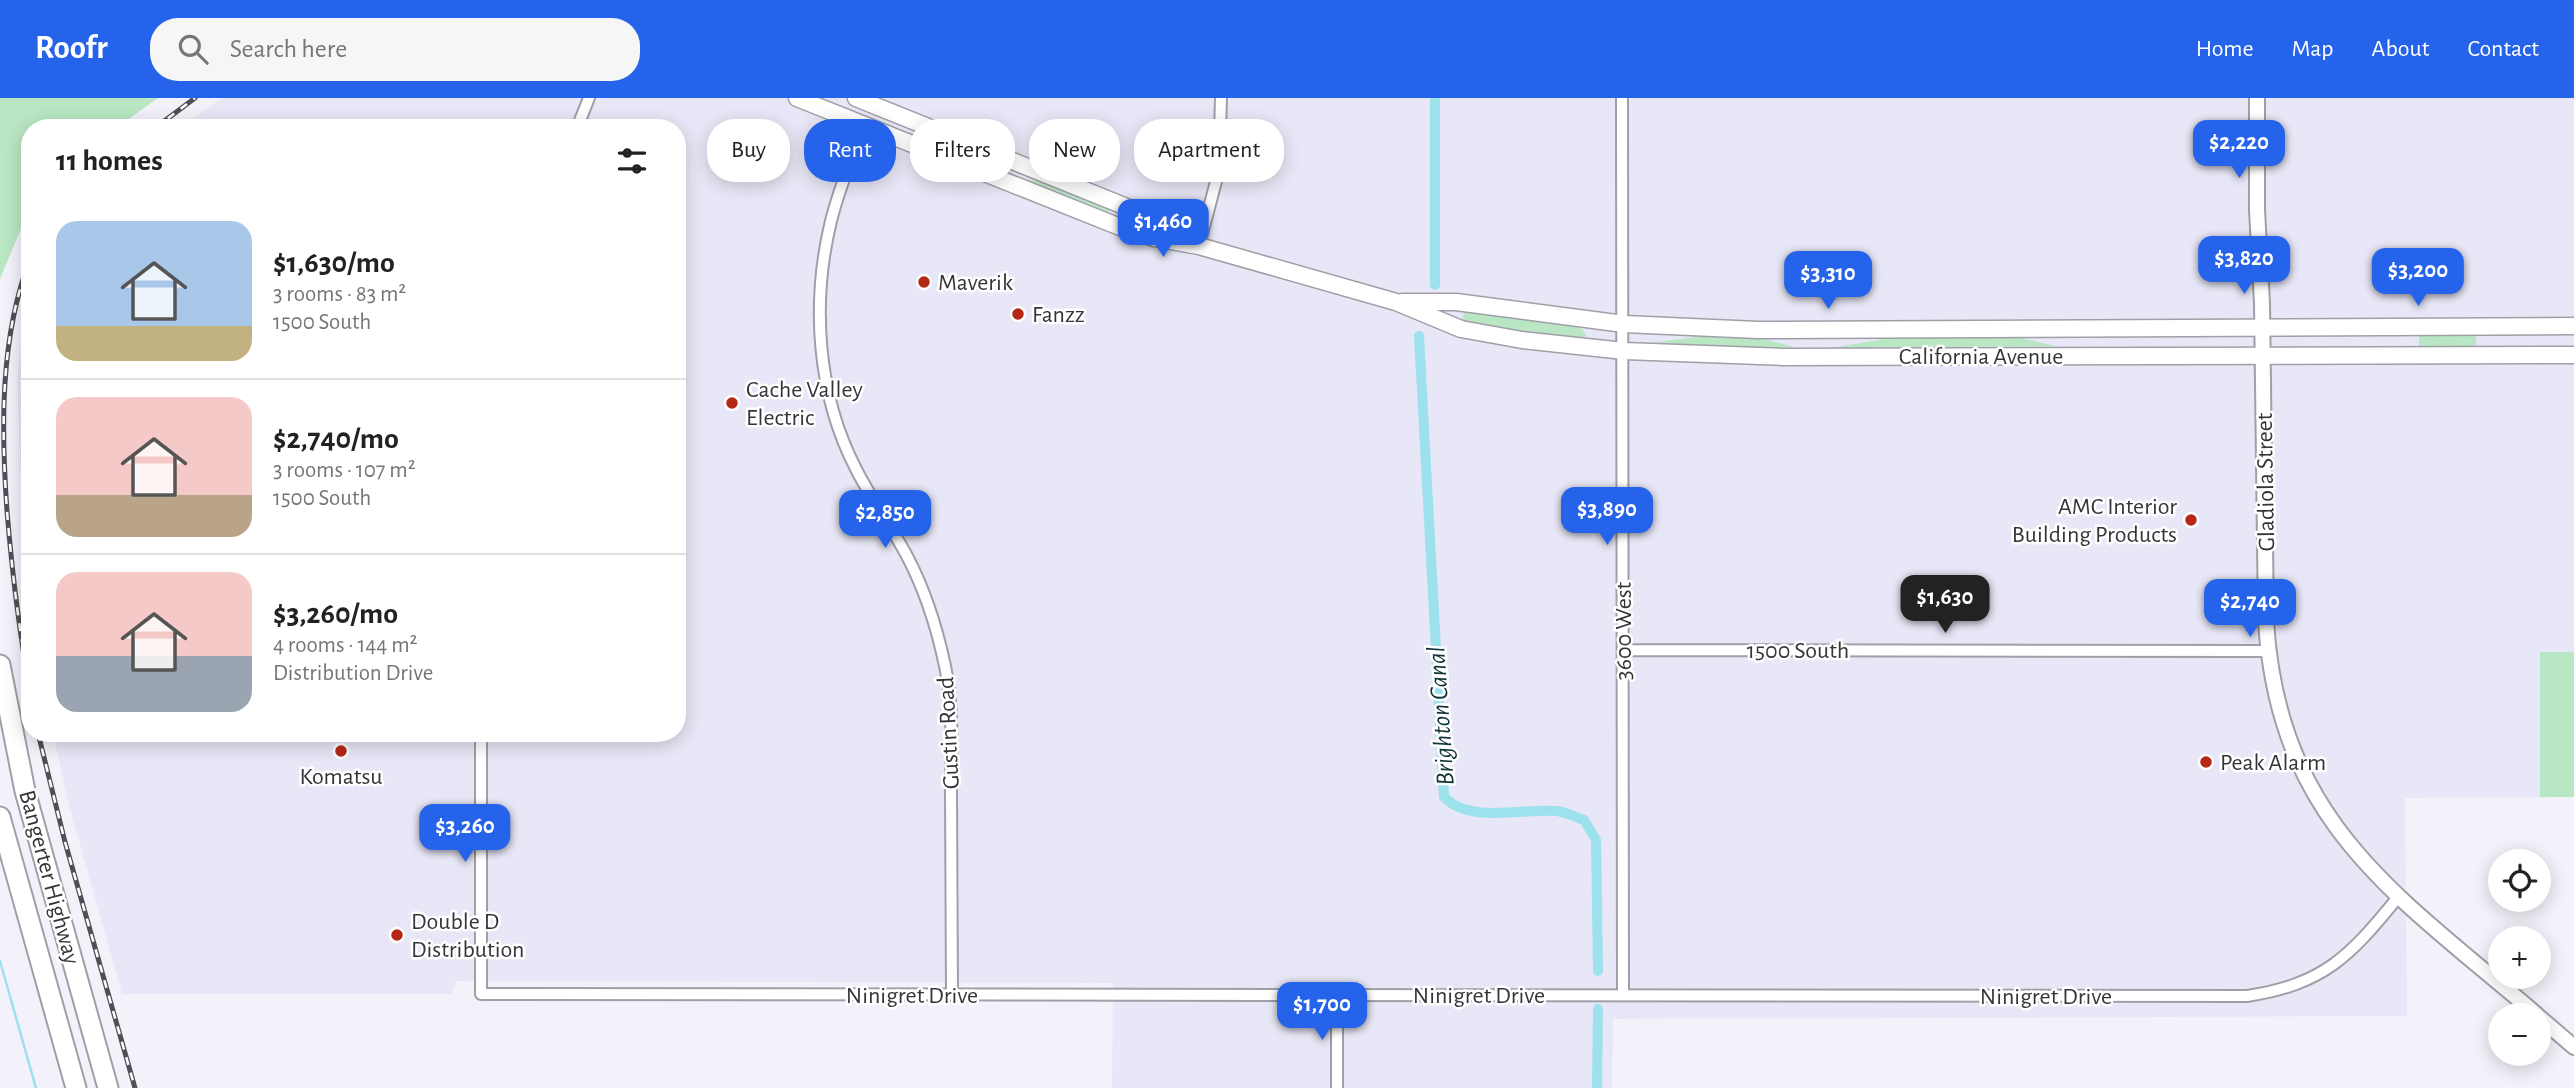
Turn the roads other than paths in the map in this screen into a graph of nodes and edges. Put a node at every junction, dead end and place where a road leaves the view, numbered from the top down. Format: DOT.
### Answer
graph roads {
  1 [pos="589,98"];
  2 [pos="797,98"];
  3 [pos="856,98"];
  4 [pos="1220,98"];
  5 [pos="1622,98"];
  6 [pos="2258,98"];
  7 [pos="874,101"];
  8 [pos="581,119"];
  9 [pos="849,119"];
  10 [pos="866,119"];
  11 [pos="896,138"];
  12 [pos="844,182"];
  13 [pos="1199,246"];
  14 [pos="1396,302"];
  15 [pos="1624,324"];
  16 [pos="2509,326"];
  17 [pos="2574,326"];
  18 [pos="2071,328"];
  19 [pos="2262,328"];
  20 [pos="1810,329"];
  21 [pos="1624,351"];
  22 [pos="2263,355"];
  23 [pos="2509,355"];
  24 [pos="2574,355"];
  25 [pos="2072,356"];
  26 [pos="1810,357"];
  27 [pos="1623,650"];
  28 [pos="2268,650"];
  29 [pos="0,664"];
  30 [pos="481,742"];
  31 [pos="0,817"];
  32 [pos="2399,896"];
  33 [pos="952,995"];
  34 [pos="1337,995"];
  35 [pos="1623,995"];
  36 [pos="2523,1003"];
  37 [pos="2551,1027"];
  38 [pos="2574,1047"];
  39 [pos="76,1088"];
  40 [pos="108,1088"];
  41 [pos="1337,1088"];
  1 -- 8 [label="street"];
  2 -- 9 [label="main road, California Avenue"];
  3 -- 7 [label="main road, California Avenue"];
  4 -- 13 [label="street"];
  5 -- 15 [label="street, 3600 West"];
  6 -- 19 [label="street, Gladiola Street"];
  7 -- 10 [label="street"];
  7 -- 13 [label="main road, California Avenue"];
  11 -- 13 [label="main road, California Avenue"];
  12 -- 33 [label="street, Gustin Road"];
  13 -- 14 [label="main road, California Avenue"];
  14 -- 15 [label="main road, California Avenue"];
  14 -- 21 [label="main road, California Avenue"];
  15 -- 20 [label="main road, California Avenue"];
  15 -- 21 [label="street, 3600 West"];
  16 -- 17 [label="main road, California Avenue"];
  16 -- 19 [label="main road, California Avenue"];
  16 -- 23 [label="main road"];
  18 -- 19 [label="main road, California Avenue"];
  18 -- 20 [label="main road, California Avenue"];
  18 -- 25 [label="main road"];
  19 -- 22 [label="street, Gladiola Street"];
  20 -- 26 [label="main road"];
  21 -- 26 [label="main road, California Avenue"];
  21 -- 27 [label="street, 3600 West"];
  22 -- 23 [label="main road, California Avenue"];
  22 -- 25 [label="main road, California Avenue"];
  22 -- 28 [label="street, Gladiola Street"];
  23 -- 24 [label="main road, California Avenue"];
  25 -- 26 [label="main road, California Avenue"];
  27 -- 28 [label="street, 1500 South"];
  27 -- 35 [label="street, 3600 West"];
  28 -- 32 [label="street, Gladiola Street"];
  29 -- 40 [label="highway, Bangerter Highway"];
  30 -- 33 [label="street, Ninigret Drive"];
  31 -- 39 [label="highway, Bangerter Highway"];
  32 -- 35 [label="street, Ninigret Drive"];
  32 -- 36 [label="street, Gladiola Street"];
  33 -- 34 [label="street, Ninigret Drive"];
  34 -- 35 [label="street, Ninigret Drive"];
  34 -- 41 [label="street"];
  37 -- 38 [label="street, Gladiola Street"];
}
